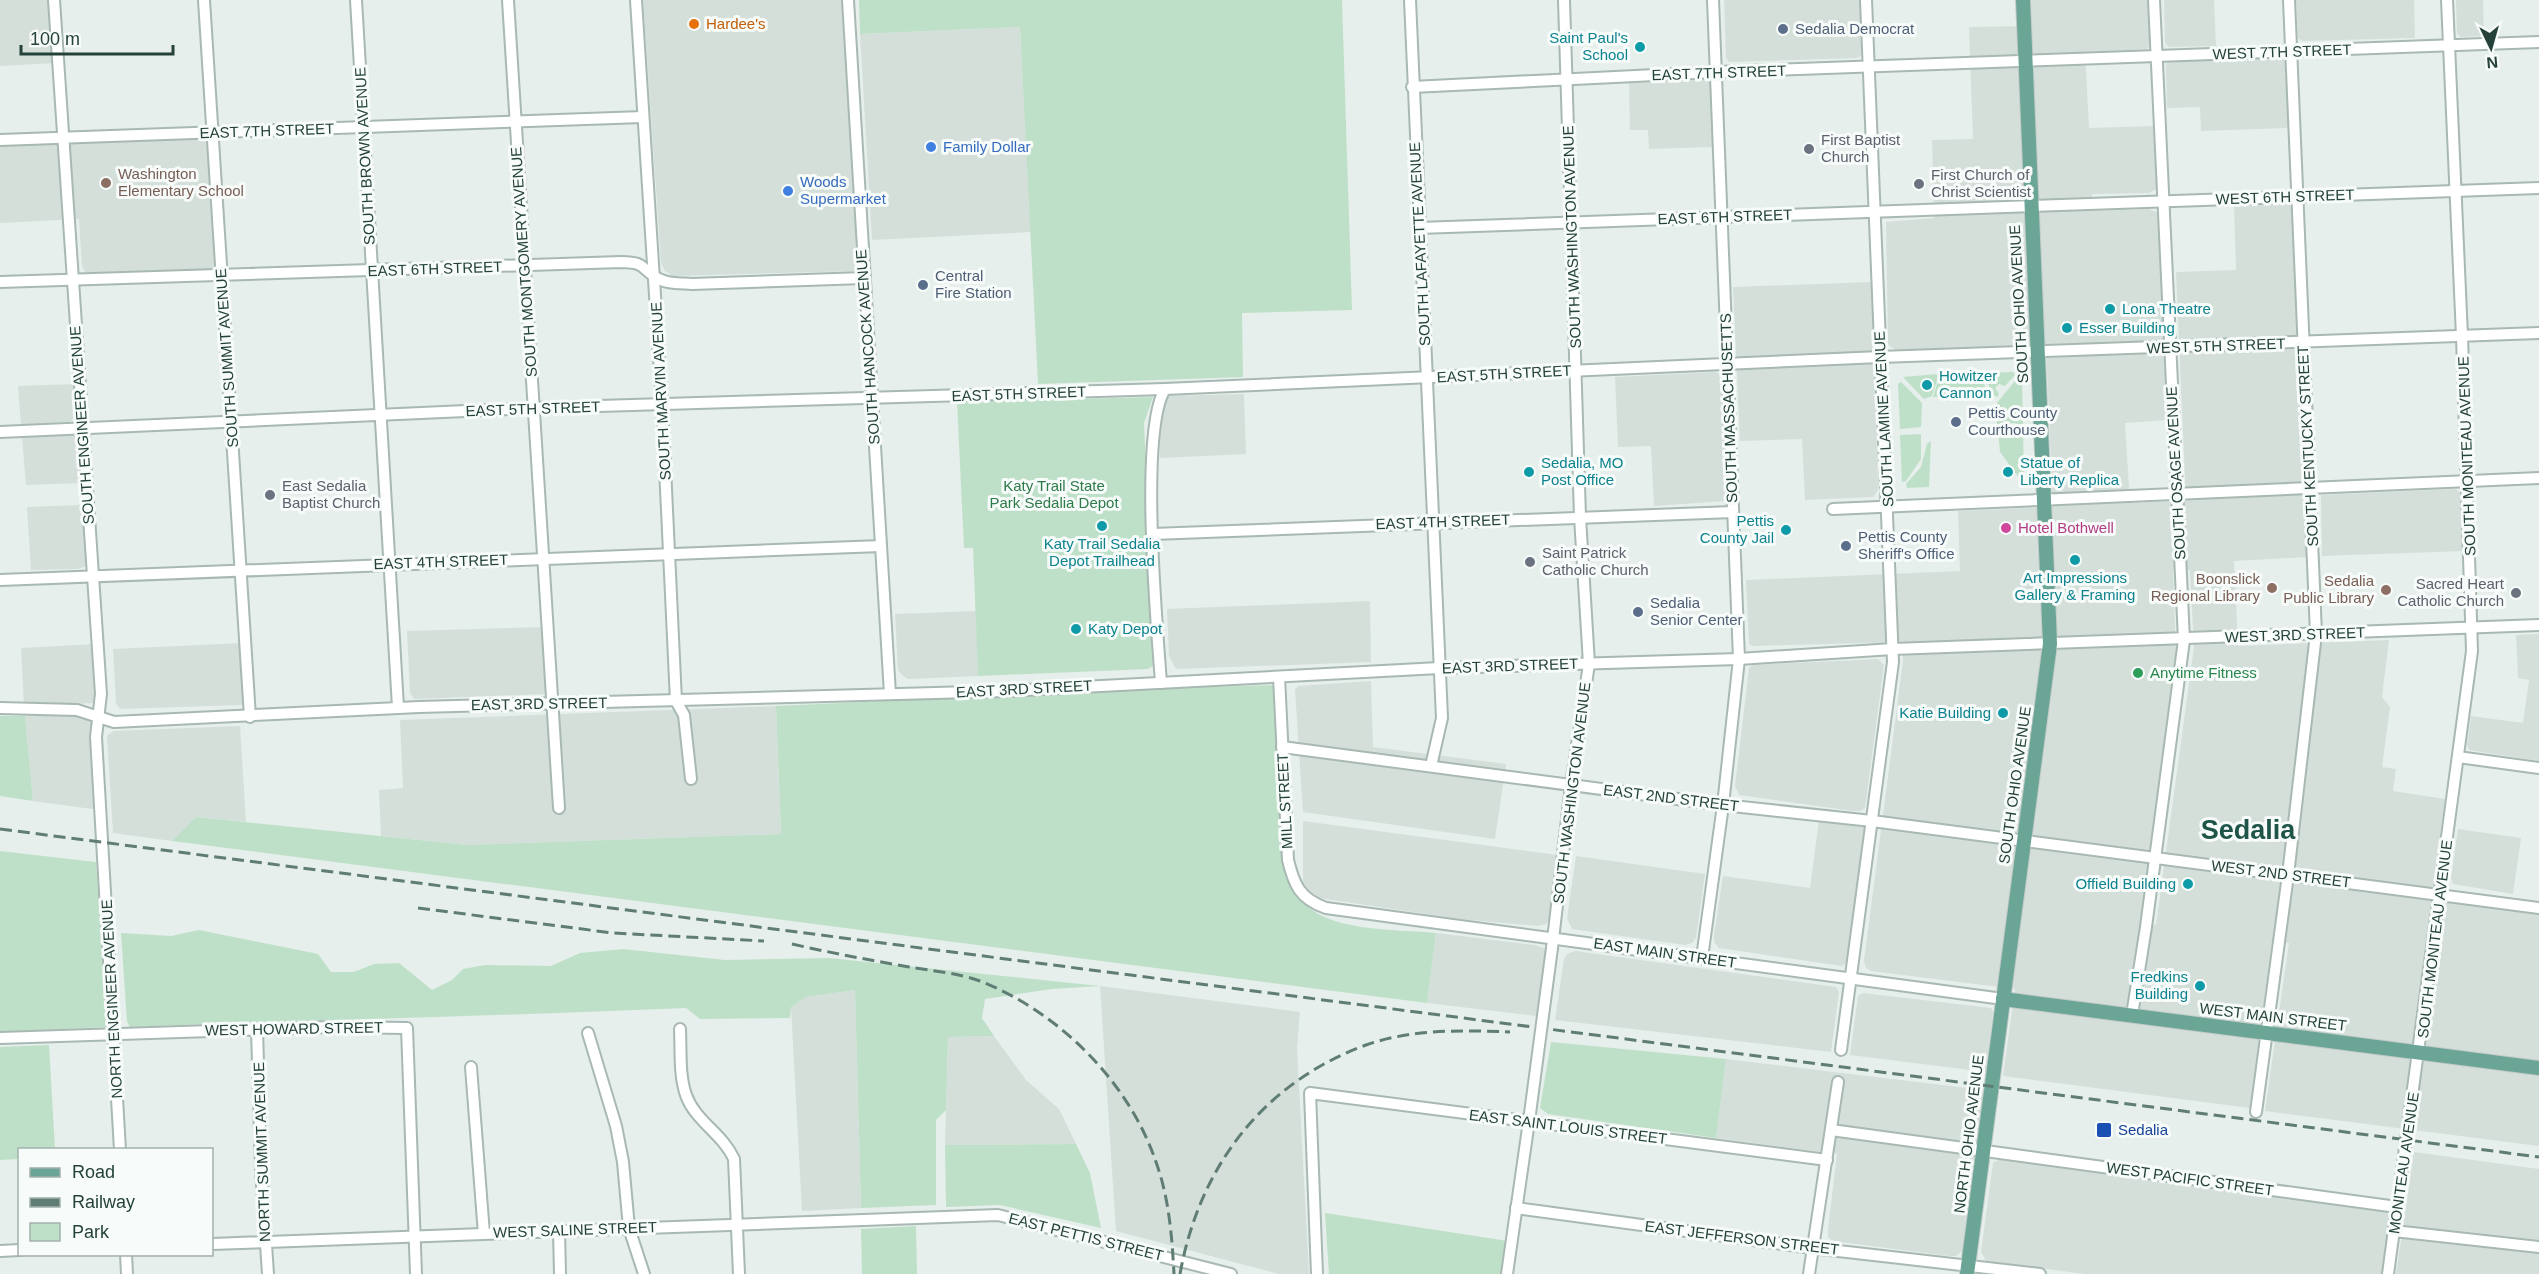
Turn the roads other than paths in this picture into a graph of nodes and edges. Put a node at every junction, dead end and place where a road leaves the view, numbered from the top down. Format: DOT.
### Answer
graph roads {
  1 [pos="54,0"];
  2 [pos="204,0"];
  3 [pos="356,0"];
  4 [pos="508,0"];
  5 [pos="636,0"];
  6 [pos="848,0"];
  7 [pos="1410,0"];
  8 [pos="1564,0"];
  9 [pos="1713,0"];
  10 [pos="1866,0"];
  11 [pos="2023,0"];
  12 [pos="2154,0"];
  13 [pos="2289,0"];
  14 [pos="2447,0"];
  15 [pos="2539,42"];
  16 [pos="2449,46"];
  17 [pos="2291,51"];
  18 [pos="2157,57"];
  19 [pos="2025,62"];
  20 [pos="1869,67"];
  21 [pos="1716,72"];
  22 [pos="1566,80"];
  23 [pos="1412,87"];
  24 [pos="643,117"];
  25 [pos="515,122"];
  26 [pos="363,128"];
  27 [pos="213,133"];
  28 [pos="63,138"];
  29 [pos="0,140"];
  30 [pos="2539,188"];
  31 [pos="2455,191"];
  32 [pos="2297,196"];
  33 [pos="2164,201"];
  34 [pos="2031,206"];
  35 [pos="1875,212"];
  36 [pos="1722,217"];
  37 [pos="1573,224"];
  38 [pos="1419,228"];
  39 [pos="524,265"];
  40 [pos="371,271"];
  41 [pos="654,276"];
  42 [pos="222,277"];
  43 [pos="864,278"];
  44 [pos="72,280"];
  45 [pos="0,282"];
  46 [pos="2539,333"];
  47 [pos="2462,336"];
  48 [pos="2304,342"];
  49 [pos="2170,347"];
  50 [pos="2038,352"];
  51 [pos="1880,357"];
  52 [pos="1727,364"];
  53 [pos="1576,371"];
  54 [pos="1427,377"];
  55 [pos="1165,389"];
  56 [pos="872,400"];
  57 [pos="662,404"];
  58 [pos="533,408"];
  59 [pos="380,415"];
  60 [pos="231,421"];
  61 [pos="82,428"];
  62 [pos="0,432"];
  63 [pos="2539,478"];
  64 [pos="2468,481"];
  65 [pos="2310,487"];
  66 [pos="2177,493"];
  67 [pos="2045,499"];
  68 [pos="1888,506"];
  69 [pos="1833,509"];
  70 [pos="1733,512"];
  71 [pos="1580,517"];
  72 [pos="1434,522"];
  73 [pos="1153,534"];
  74 [pos="881,546"];
  75 [pos="670,553"];
  76 [pos="543,558"];
  77 [pos="390,564"];
  78 [pos="240,570"];
  79 [pos="92,576"];
  80 [pos="0,580"];
  81 [pos="2539,625"];
  82 [pos="2473,628"];
  83 [pos="2316,634"];
  84 [pos="2184,640"];
  85 [pos="2050,644"];
  86 [pos="1893,650"];
  87 [pos="1739,659"];
  88 [pos="1589,664"];
  89 [pos="1439,668"];
  90 [pos="1279,677"];
  91 [pos="1161,683"];
  92 [pos="890,694"];
  93 [pos="676,701"];
  94 [pos="553,704"];
  95 [pos="398,707"];
  96 [pos="0,708"];
  97 [pos="98,717"];
  98 [pos="250,717"];
  99 [pos="1282,747"];
  100 [pos="2458,757"];
  101 [pos="1431,766"];
  102 [pos="2539,768"];
  103 [pos="691,779"];
  104 [pos="1571,785"];
  105 [pos="1723,805"];
  106 [pos="559,807"];
  107 [pos="1872,820"];
  108 [pos="2024,840"];
  109 [pos="104,849"];
  110 [pos="2155,859"];
  111 [pos="2288,875"];
  112 [pos="2440,895"];
  113 [pos="1326,908"];
  114 [pos="2539,908"];
  115 [pos="1553,943"];
  116 [pos="1702,958"];
  117 [pos="1851,978"];
  118 [pos="2003,999"];
  119 [pos="2132,1016"];
  120 [pos="257,1029"];
  121 [pos="680,1029"];
  122 [pos="2267,1033"];
  123 [pos="114,1034"];
  124 [pos="588,1034"];
  125 [pos="0,1038"];
  126 [pos="1841,1050"];
  127 [pos="2420,1052"];
  128 [pos="471,1067"];
  129 [pos="2539,1068"];
  130 [pos="1838,1082"];
  131 [pos="2256,1112"];
  132 [pos="1529,1121"];
  133 [pos="1831,1130"];
  134 [pos="120,1148"];
  135 [pos="1983,1150"];
  136 [pos="1827,1160"];
  137 [pos="2397,1207"];
  138 [pos="1516,1208"];
  139 [pos="939,1216"];
  140 [pos="737,1225"];
  141 [pos="628,1228"];
  142 [pos="560,1230"];
  143 [pos="2394,1231"];
  144 [pos="484,1234"];
  145 [pos="413,1236"];
  146 [pos="266,1242"];
  147 [pos="213,1244"];
  148 [pos="2539,1247"];
  149 [pos="1812,1248"];
  150 [pos="18,1250"];
  151 [pos="0,1251"];
  152 [pos="126,1256"];
  153 [pos="1968,1270"];
  154 [pos="127,1274"];
  155 [pos="268,1274"];
  156 [pos="416,1274"];
  157 [pos="560,1274"];
  158 [pos="644,1274"];
  159 [pos="738,1274"];
  160 [pos="1231,1274"];
  161 [pos="1317,1274"];
  162 [pos="1507,1274"];
  163 [pos="1809,1274"];
  164 [pos="2040,1274"];
  165 [pos="2388,1274"];
  1 -- 28 [label="street, SOUTH ENGINEER AVENUE"];
  2 -- 27 [label="street, SOUTH SUMMIT AVENUE"];
  3 -- 26 [label="street, SOUTH BROWN AVENUE"];
  4 -- 25 [label="street, SOUTH MONTGOMERY AVENUE"];
  5 -- 24 [label="street, SOUTH MARVIN AVENUE"];
  6 -- 43 [label="street, SOUTH HANCOCK AVENUE"];
  7 -- 23 [label="street, SOUTH LAFAYETTE AVENUE"];
  8 -- 22 [label="street, SOUTH WASHINGTON AVENUE"];
  9 -- 21 [label="street, SOUTH MASSACHUSETTS"];
  10 -- 20 [label="street, SOUTH LAMINE AVENUE"];
  11 -- 19 [label="main road, SOUTH OHIO AVENUE"];
  12 -- 18 [label="street, SOUTH OSAGE AVENUE"];
  13 -- 17 [label="street, SOUTH KENTUCKY STREET"];
  14 -- 16 [label="street, SOUTH MONITEAU AVENUE"];
  15 -- 16 [label="street, WEST 7TH STREET"];
  16 -- 17 [label="street, WEST 7TH STREET"];
  16 -- 31 [label="street, SOUTH MONITEAU AVENUE"];
  17 -- 18 [label="street, WEST 7TH STREET"];
  17 -- 32 [label="street, SOUTH KENTUCKY STREET"];
  18 -- 19 [label="street, WEST 7TH STREET"];
  18 -- 33 [label="street, SOUTH OSAGE AVENUE"];
  19 -- 20 [label="street, EAST 7TH STREET"];
  19 -- 34 [label="main road, SOUTH OHIO AVENUE"];
  20 -- 21 [label="street, EAST 7TH STREET"];
  20 -- 35 [label="street, SOUTH LAMINE AVENUE"];
  21 -- 22 [label="street, EAST 7TH STREET"];
  21 -- 36 [label="street, SOUTH MASSACHUSETTS"];
  22 -- 23 [label="street, EAST 7TH STREET"];
  22 -- 37 [label="street, SOUTH WASHINGTON AVENUE"];
  23 -- 38 [label="street, SOUTH LAFAYETTE AVENUE"];
  24 -- 25 [label="street, EAST 7TH STREET"];
  24 -- 41 [label="street, SOUTH MARVIN AVENUE"];
  25 -- 26 [label="street, EAST 7TH STREET"];
  25 -- 39 [label="street, SOUTH MONTGOMERY AVENUE"];
  26 -- 27 [label="street, EAST 7TH STREET"];
  26 -- 40 [label="street, SOUTH BROWN AVENUE"];
  27 -- 28 [label="street, EAST 7TH STREET"];
  27 -- 42 [label="street, SOUTH SUMMIT AVENUE"];
  28 -- 29 [label="street, EAST 7TH STREET"];
  28 -- 44 [label="street, SOUTH ENGINEER AVENUE"];
  30 -- 31 [label="street, WEST 6TH STREET"];
  31 -- 32 [label="street, WEST 6TH STREET"];
  31 -- 47 [label="street, SOUTH MONITEAU AVENUE"];
  32 -- 33 [label="street, WEST 6TH STREET"];
  32 -- 48 [label="street, SOUTH KENTUCKY STREET"];
  33 -- 34 [label="street, WEST 6TH STREET"];
  33 -- 49 [label="street, SOUTH OSAGE AVENUE"];
  34 -- 35 [label="street, EAST 6TH STREET"];
  34 -- 50 [label="main road, SOUTH OHIO AVENUE"];
  35 -- 36 [label="street, EAST 6TH STREET"];
  35 -- 51 [label="street, SOUTH LAMINE AVENUE"];
  36 -- 37 [label="street, EAST 6TH STREET"];
  36 -- 52 [label="street, SOUTH MASSACHUSETTS"];
  37 -- 38 [label="street, EAST 6TH STREET"];
  37 -- 53 [label="street, SOUTH WASHINGTON AVENUE"];
  38 -- 54 [label="street, SOUTH LAFAYETTE AVENUE"];
  39 -- 40 [label="street, EAST 6TH STREET"];
  39 -- 41 [label="street, EAST 6TH STREET"];
  39 -- 58 [label="street, SOUTH MONTGOMERY AVENUE"];
  40 -- 42 [label="street, EAST 6TH STREET"];
  40 -- 59 [label="street, SOUTH BROWN AVENUE"];
  41 -- 43 [label="street, EAST 6TH STREET"];
  41 -- 57 [label="street, SOUTH MARVIN AVENUE"];
  42 -- 44 [label="street, EAST 6TH STREET"];
  42 -- 60 [label="street, SOUTH SUMMIT AVENUE"];
  43 -- 56 [label="street, SOUTH HANCOCK AVENUE"];
  44 -- 45 [label="street, EAST 6TH STREET"];
  44 -- 61 [label="street, SOUTH ENGINEER AVENUE"];
  46 -- 47 [label="street, WEST 5TH STREET"];
  47 -- 48 [label="street, WEST 5TH STREET"];
  47 -- 64 [label="street, SOUTH MONITEAU AVENUE"];
  48 -- 49 [label="street, WEST 5TH STREET"];
  48 -- 65 [label="street, SOUTH KENTUCKY STREET"];
  49 -- 50 [label="street, WEST 5TH STREET"];
  49 -- 66 [label="street, SOUTH OSAGE AVENUE"];
  50 -- 51 [label="street, EAST 5TH STREET"];
  50 -- 67 [label="main road, SOUTH OHIO AVENUE"];
  51 -- 52 [label="street, EAST 5TH STREET"];
  51 -- 68 [label="street, SOUTH LAMINE AVENUE"];
  52 -- 53 [label="street, EAST 5TH STREET"];
  52 -- 70 [label="street, SOUTH MASSACHUSETTS"];
  53 -- 54 [label="street, EAST 5TH STREET"];
  53 -- 71 [label="street, SOUTH WASHINGTON AVENUE"];
  54 -- 55 [label="street, EAST 5TH STREET"];
  54 -- 72 [label="street, SOUTH LAFAYETTE AVENUE"];
  55 -- 56 [label="street, EAST 5TH STREET"];
  55 -- 73 [label="street"];
  56 -- 57 [label="street, EAST 5TH STREET"];
  56 -- 74 [label="street, SOUTH HANCOCK AVENUE"];
  57 -- 58 [label="street, EAST 5TH STREET"];
  57 -- 75 [label="street, SOUTH MARVIN AVENUE"];
  58 -- 59 [label="street, EAST 5TH STREET"];
  58 -- 76 [label="street, SOUTH MONTGOMERY AVENUE"];
  59 -- 60 [label="street, EAST 5TH STREET"];
  59 -- 77 [label="street, SOUTH BROWN AVENUE"];
  60 -- 61 [label="street, EAST 5TH STREET"];
  60 -- 78 [label="street, SOUTH SUMMIT AVENUE"];
  61 -- 62 [label="street, EAST 5TH STREET"];
  61 -- 79 [label="street, SOUTH ENGINEER AVENUE"];
  63 -- 64 [label="street"];
  64 -- 65 [label="street"];
  64 -- 82 [label="street, SOUTH MONITEAU AVENUE"];
  65 -- 66 [label="street"];
  65 -- 83 [label="street, SOUTH KENTUCKY STREET"];
  66 -- 67 [label="street"];
  66 -- 84 [label="street, SOUTH OSAGE AVENUE"];
  67 -- 68 [label="street"];
  67 -- 85 [label="main road, SOUTH OHIO AVENUE"];
  68 -- 69 [label="street"];
  68 -- 86 [label="street, SOUTH LAMINE AVENUE"];
  70 -- 71 [label="street, EAST 4TH STREET"];
  70 -- 87 [label="street, SOUTH MASSACHUSETTS"];
  71 -- 72 [label="street, EAST 4TH STREET"];
  71 -- 88 [label="street, SOUTH WASHINGTON AVENUE"];
  72 -- 73 [label="street, EAST 4TH STREET"];
  72 -- 89 [label="street, SOUTH LAFAYETTE AVENUE"];
  73 -- 91 [label="street"];
  74 -- 75 [label="street, EAST 4TH STREET"];
  74 -- 92 [label="street, SOUTH HANCOCK AVENUE"];
  75 -- 76 [label="street, EAST 4TH STREET"];
  75 -- 93 [label="street, SOUTH MARVIN AVENUE"];
  76 -- 77 [label="street, EAST 4TH STREET"];
  76 -- 94 [label="street, SOUTH MONTGOMERY AVENUE"];
  77 -- 78 [label="street, EAST 4TH STREET"];
  77 -- 95 [label="street, SOUTH BROWN AVENUE"];
  78 -- 79 [label="street, EAST 4TH STREET"];
  78 -- 98 [label="street, SOUTH SUMMIT AVENUE"];
  79 -- 80 [label="street, EAST 4TH STREET"];
  79 -- 97 [label="street, SOUTH ENGINEER AVENUE"];
  81 -- 82 [label="street, WEST 3RD STREET"];
  82 -- 83 [label="street, WEST 3RD STREET"];
  82 -- 100 [label="street, SOUTH MONITEAU AVENUE"];
  83 -- 84 [label="street, WEST 3RD STREET"];
  83 -- 111 [label="street, SOUTH KENTUCKY STREET"];
  84 -- 85 [label="street, WEST 3RD STREET"];
  84 -- 110 [label="street, SOUTH OSAGE AVENUE"];
  85 -- 86 [label="street, EAST 3RD STREET"];
  85 -- 108 [label="main road, SOUTH OHIO AVENUE"];
  86 -- 87 [label="street, EAST 3RD STREET"];
  86 -- 107 [label="street, SOUTH LAMINE AVENUE"];
  87 -- 88 [label="street, EAST 3RD STREET"];
  87 -- 105 [label="street, SOUTH MASSACHUSETTS"];
  88 -- 89 [label="street, EAST 3RD STREET"];
  88 -- 104 [label="street, SOUTH WASHINGTON AVENUE"];
  89 -- 90 [label="street, EAST 3RD STREET"];
  89 -- 101 [label="street, SOUTH LAFAYETTE AVENUE"];
  90 -- 91 [label="street, EAST 3RD STREET"];
  90 -- 99 [label="street, MILL STREET"];
  91 -- 92 [label="street, EAST 3RD STREET"];
  92 -- 93 [label="street, EAST 3RD STREET"];
  93 -- 94 [label="street, EAST 3RD STREET"];
  93 -- 103 [label="street, SOUTH MARVIN AVENUE"];
  94 -- 95 [label="street, EAST 3RD STREET"];
  94 -- 106 [label="street, SOUTH MONTGOMERY AVENUE"];
  95 -- 98 [label="street, EAST 3RD STREET"];
  96 -- 97 [label="street, EAST 3RD STREET"];
  97 -- 98 [label="street, EAST 3RD STREET"];
  97 -- 109 [label="street, SOUTH ENGINEER AVENUE"];
  99 -- 101 [label="street, EAST 2ND STREET"];
  99 -- 113 [label="street, MILL STREET"];
  100 -- 102 [label="street"];
  100 -- 112 [label="street, SOUTH MONITEAU AVENUE"];
  101 -- 104 [label="street, EAST 2ND STREET"];
  104 -- 105 [label="street, EAST 2ND STREET"];
  104 -- 115 [label="street, SOUTH WASHINGTON AVENUE"];
  105 -- 107 [label="street, EAST 2ND STREET"];
  105 -- 116 [label="street, SOUTH MASSACHUSETTS"];
  107 -- 108 [label="street, EAST 2ND STREET"];
  107 -- 117 [label="street, SOUTH LAMINE AVENUE"];
  108 -- 110 [label="street, WEST 2ND STREET"];
  108 -- 118 [label="main road, SOUTH OHIO AVENUE"];
  109 -- 123 [label="street, NORTH ENGINEER AVENUE"];
  110 -- 111 [label="street, WEST 2ND STREET"];
  110 -- 119 [label="street, SOUTH OSAGE AVENUE"];
  111 -- 112 [label="street, WEST 2ND STREET"];
  111 -- 122 [label="street, SOUTH KENTUCKY STREET"];
  112 -- 114 [label="street, WEST 2ND STREET"];
  112 -- 127 [label="street, SOUTH MONITEAU AVENUE"];
  113 -- 115 [label="street, EAST MAIN STREET"];
  115 -- 116 [label="street, EAST MAIN STREET"];
  115 -- 132 [label="street, SOUTH WASHINGTON AVENUE, bridge"];
  116 -- 117 [label="street, EAST MAIN STREET"];
  117 -- 118 [label="street, EAST MAIN STREET"];
  117 -- 126 [label="street, SOUTH LAMINE AVENUE"];
  118 -- 119 [label="main road, WEST MAIN STREET"];
  118 -- 135 [label="main road, NORTH OHIO AVENUE"];
  119 -- 122 [label="main road, WEST MAIN STREET"];
  120 -- 123 [label="street, WEST HOWARD STREET"];
  120 -- 145 [label="street, WEST HOWARD STREET"];
  120 -- 146 [label="street, NORTH SUMMIT AVENUE"];
  121 -- 140 [label="street"];
  122 -- 127 [label="main road, WEST MAIN STREET"];
  122 -- 131 [label="street, SOUTH KENTUCKY STREET"];
  123 -- 125 [label="street, WEST HOWARD STREET"];
  123 -- 134 [label="street, NORTH ENGINEER AVENUE"];
  124 -- 141 [label="street"];
  127 -- 129 [label="main road, WEST MAIN STREET"];
  127 -- 137 [label="street, MONITEAU AVENUE"];
  128 -- 144 [label="street"];
  130 -- 133 [label="street"];
  132 -- 136 [label="street, EAST SAINT LOUIS STREET"];
  132 -- 138 [label="street, SOUTH WASHINGTON AVENUE"];
  132 -- 161 [label="street, EAST SAINT LOUIS STREET"];
  133 -- 135 [label="street, WEST PACIFIC STREET"];
  133 -- 136 [label="street"];
  135 -- 137 [label="street, WEST PACIFIC STREET"];
  135 -- 153 [label="main road, NORTH OHIO AVENUE"];
  136 -- 149 [label="street"];
  137 -- 143 [label="street, MONITEAU AVENUE"];
  138 -- 149 [label="street, EAST JEFFERSON STREET"];
  138 -- 162 [label="street, SOUTH WASHINGTON AVENUE"];
  139 -- 140 [label="street, WEST SALINE STREET"];
  139 -- 160 [label="street, EAST PETTIS STREET"];
  140 -- 141 [label="street, WEST SALINE STREET"];
  140 -- 159 [label="street"];
  141 -- 142 [label="street, WEST SALINE STREET"];
  141 -- 158 [label="street"];
  142 -- 144 [label="street, WEST SALINE STREET"];
  142 -- 157 [label="street"];
  143 -- 148 [label="street"];
  143 -- 165 [label="street, MONITEAU AVENUE"];
  144 -- 145 [label="street, WEST SALINE STREET"];
  145 -- 146 [label="street, WEST SALINE STREET"];
  145 -- 156 [label="street"];
  146 -- 147 [label="street, WEST SALINE STREET"];
  146 -- 155 [label="street, NORTH SUMMIT AVENUE"];
  149 -- 153 [label="street, EAST JEFFERSON STREET"];
  149 -- 163 [label="street"];
  150 -- 151 [label="street"];
  152 -- 154 [label="street"];
  153 -- 164 [label="street, EAST JEFFERSON STREET"];
}
